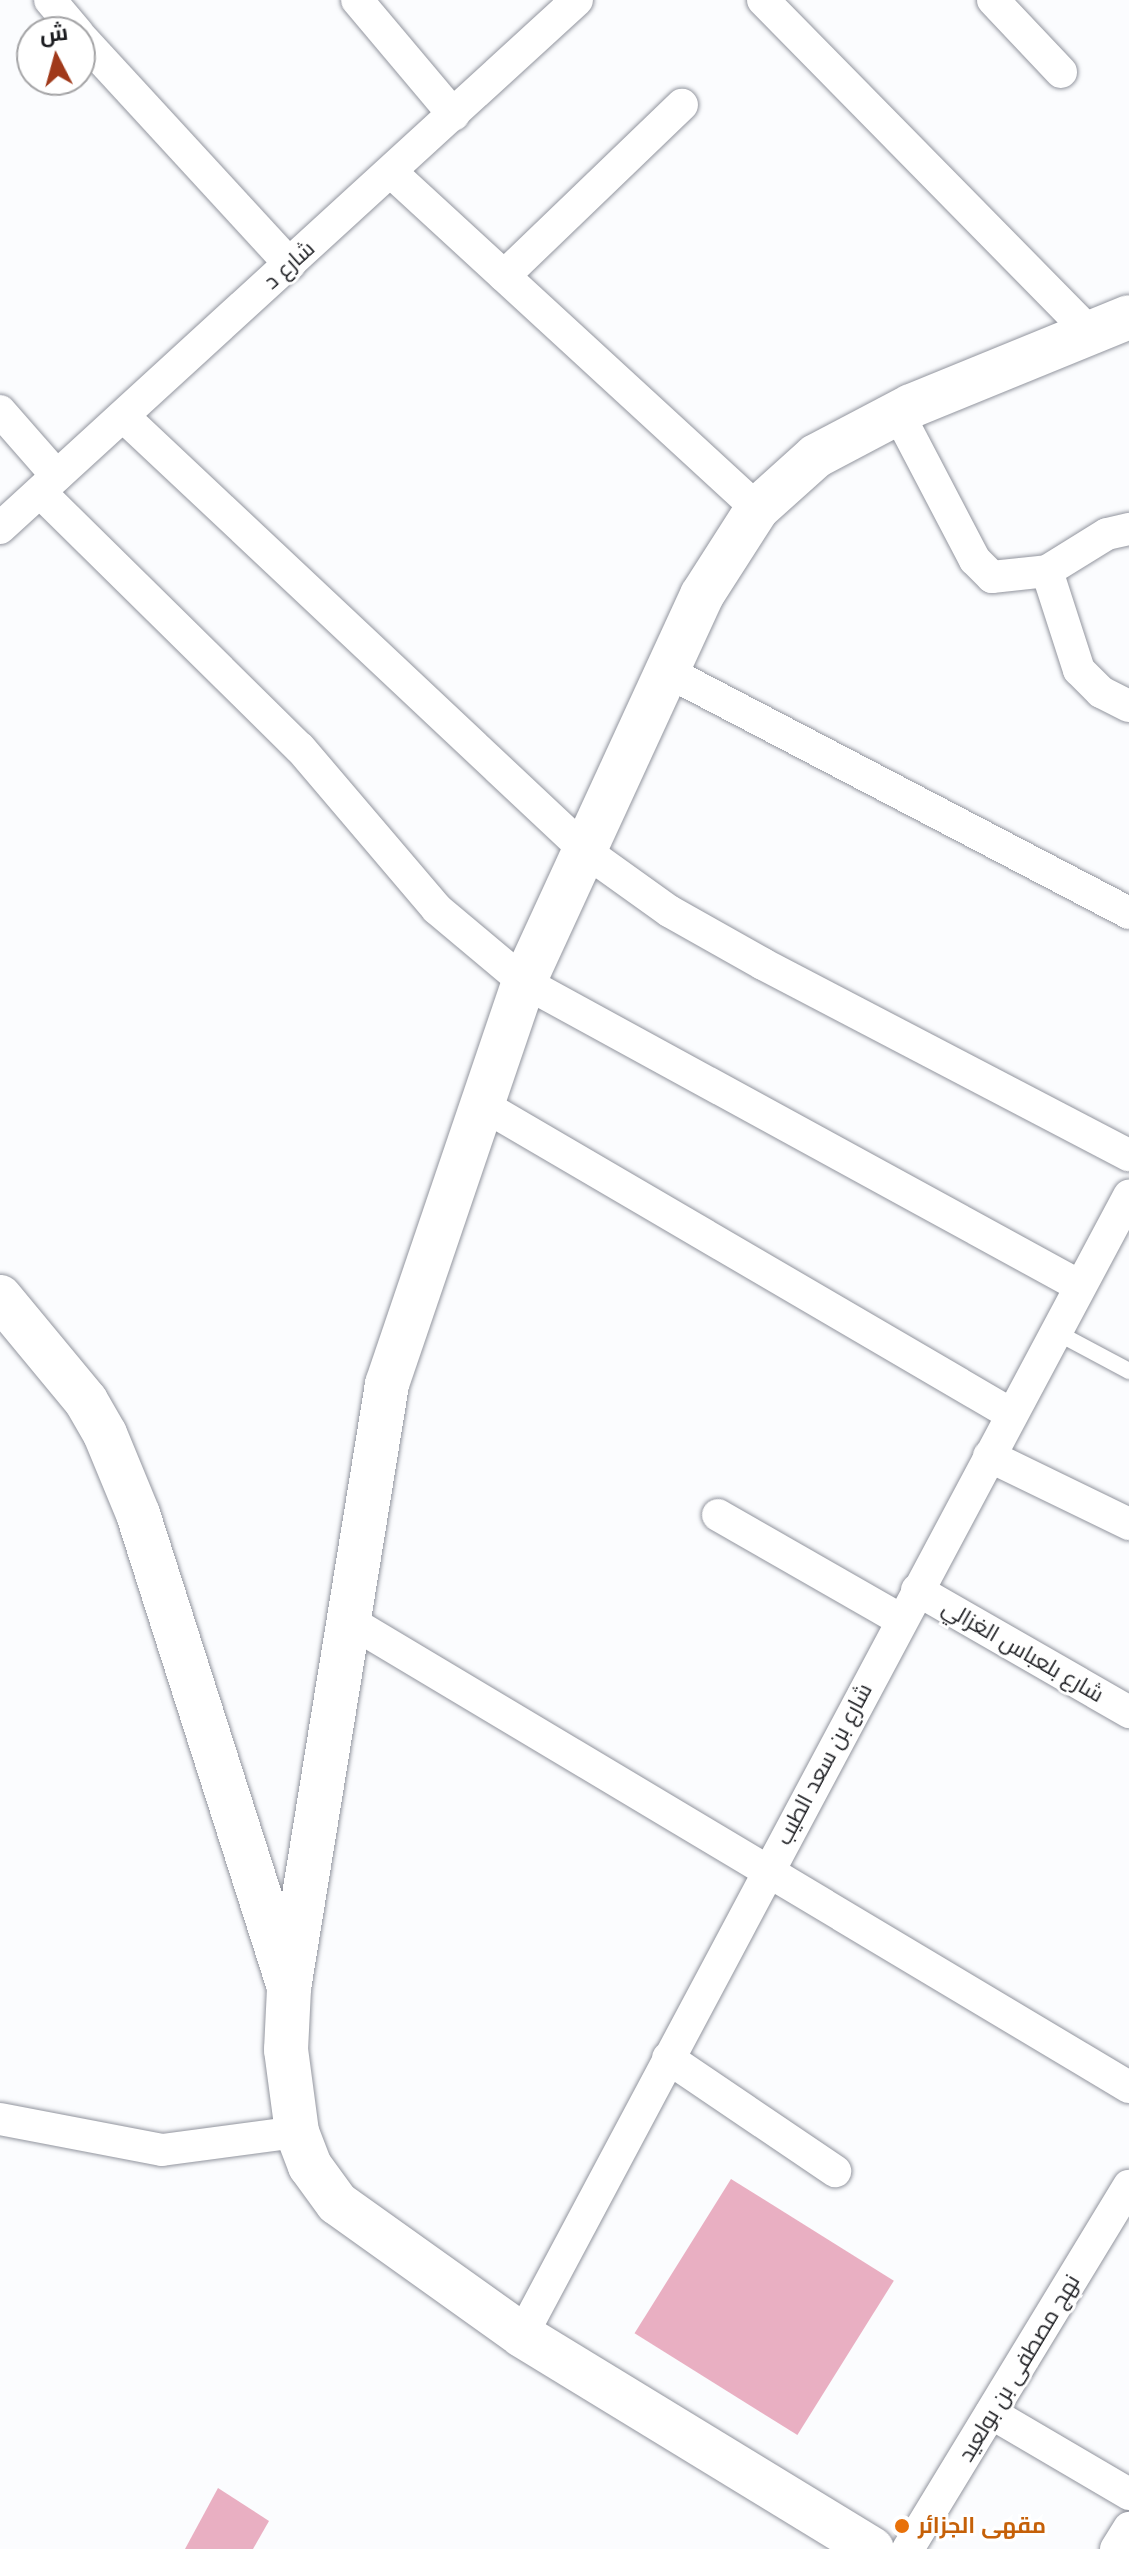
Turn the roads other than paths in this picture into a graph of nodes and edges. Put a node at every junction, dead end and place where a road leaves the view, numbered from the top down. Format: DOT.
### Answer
graph roads {
  1 [pos="50,0"];
  2 [pos="357,0"];
  3 [pos="577,0"];
  4 [pos="763,0"];
  5 [pos="993,0"];
  6 [pos="63,16"];
  7 [pos="96,54"];
  8 [pos="1061,72"];
  9 [pos="682,105"];
  10 [pos="454,115"];
  11 [pos="391,172"];
  12 [pos="290,264"];
  13 [pos="504,276"];
  14 [pos="1110,325"];
  15 [pos="0,411"];
  16 [pos="898,413"];
  17 [pos="123,416"];
  18 [pos="48,484"];
  19 [pos="757,509"];
  20 [pos="0,528"];
  21 [pos="1129,529"];
  22 [pos="1047,571"];
  23 [pos="670,673"];
  24 [pos="1129,706"];
  25 [pos="588,853"];
  26 [pos="1129,913"];
  27 [pos="524,982"];
  28 [pos="481,1104"];
  29 [pos="1129,1155"];
  30 [pos="1129,1196"];
  31 [pos="1121,1230"];
  32 [pos="1080,1286"];
  33 [pos="0,1297"];
  34 [pos="1056,1332"];
  35 [pos="1129,1371"];
  36 [pos="1011,1414"];
  37 [pos="989,1456"];
  38 [pos="718,1515"];
  39 [pos="1129,1524"];
  40 [pos="917,1590"];
  41 [pos="346,1619"];
  42 [pos="901,1620"];
  43 [pos="1129,1712"];
  44 [pos="768,1870"];
  45 [pos="289,1988"];
  46 [pos="668,2058"];
  47 [pos="1129,2087"];
  48 [pos="0,2119"];
  49 [pos="297,2132"];
  50 [pos="835,2171"];
  51 [pos="1129,2186"];
  52 [pos="522,2335"];
  53 [pos="991,2413"];
  54 [pos="1129,2494"];
  55 [pos="1129,2528"];
  56 [pos="872,2549"];
  57 [pos="908,2549"];
  58 [pos="1116,2549"];
  1 -- 6 [label="street"];
  2 -- 10 [label="street"];
  3 -- 10 [label="street, شارع د"];
  4 -- 14 [label="street"];
  5 -- 8 [label="street"];
  7 -- 12 [label="street"];
  9 -- 13 [label="street"];
  10 -- 11 [label="street, شارع د"];
  11 -- 12 [label="street, شارع د"];
  11 -- 13 [label="street"];
  12 -- 17 [label="street, شارع د"];
  13 -- 19 [label="street"];
  14 -- 16 [label="main road"];
  15 -- 18 [label="street"];
  16 -- 19 [label="main road"];
  16 -- 22 [label="street"];
  17 -- 18 [label="street, شارع د"];
  17 -- 25 [label="street"];
  18 -- 20 [label="street, شارع د"];
  18 -- 27 [label="street"];
  19 -- 23 [label="main road"];
  21 -- 22 [label="street"];
  22 -- 24 [label="street"];
  23 -- 25 [label="main road"];
  23 -- 26 [label="street"];
  25 -- 27 [label="main road"];
  25 -- 29 [label="street"];
  27 -- 28 [label="main road"];
  27 -- 32 [label="street"];
  28 -- 36 [label="street"];
  28 -- 41 [label="main road"];
  30 -- 31 [label="street, شارع بن سعد الطيب"];
  31 -- 32 [label="street, شارع بن سعد الطيب"];
  32 -- 34 [label="street, شارع بن سعد الطيب"];
  33 -- 45 [label="main road"];
  34 -- 35 [label="lane"];
  34 -- 36 [label="street, شارع بن سعد الطيب"];
  36 -- 37 [label="street, شارع بن سعد الطيب"];
  37 -- 39 [label="street"];
  37 -- 40 [label="street, شارع بن سعد الطيب"];
  38 -- 42 [label="street"];
  40 -- 42 [label="street, شارع بن سعد الطيب"];
  40 -- 43 [label="street, شارع بلعباس الغزالي"];
  41 -- 44 [label="street"];
  41 -- 45 [label="main road"];
  42 -- 44 [label="street, شارع بن سعد الطيب"];
  44 -- 46 [label="street, شارع بن سعد الطيب"];
  44 -- 47 [label="street"];
  45 -- 49 [label="main road"];
  46 -- 50 [label="street"];
  46 -- 52 [label="street, شارع بن سعد الطيب"];
  48 -- 49 [label="street"];
  49 -- 52 [label="main road"];
  51 -- 53 [label="street, نهج مصطفى بن بولعيد"];
  52 -- 56 [label="main road"];
  53 -- 54 [label="street"];
  53 -- 57 [label="street, نهج مصطفى بن بولعيد"];
  55 -- 58 [label="street"];
}
